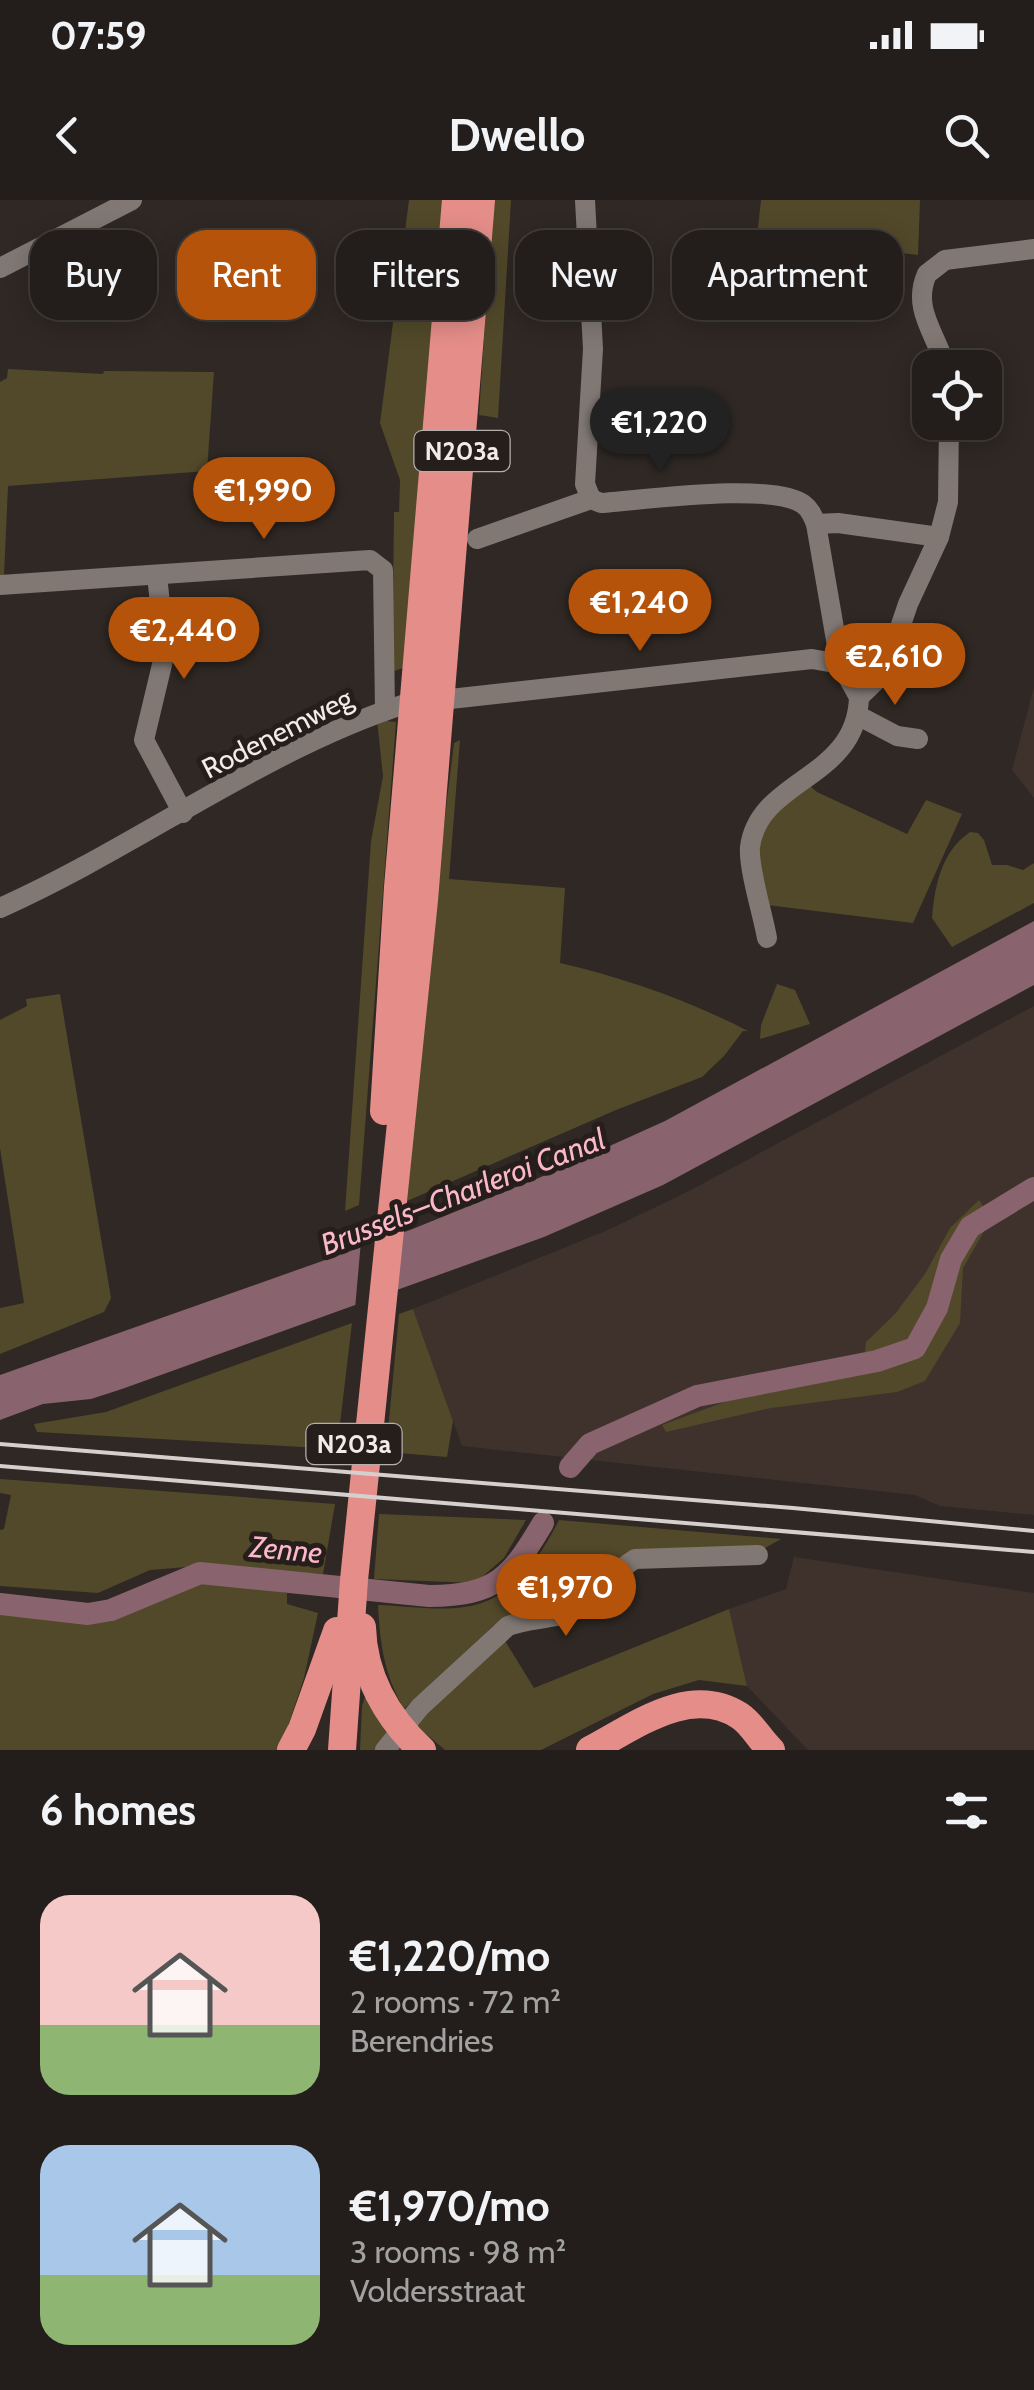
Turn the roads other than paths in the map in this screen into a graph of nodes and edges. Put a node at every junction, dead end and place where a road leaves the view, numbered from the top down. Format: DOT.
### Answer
graph roads {
  1 [pos="132,200"];
  2 [pos="456,200"];
  3 [pos="482,200"];
  4 [pos="584,200"];
  5 [pos="1034,249"];
  6 [pos="0,268"];
  7 [pos="938,350"];
  8 [pos="949,440"];
  9 [pos="592,499"];
  10 [pos="816,524"];
  11 [pos="939,536"];
  12 [pos="477,539"];
  13 [pos="157,575"];
  14 [pos="0,585"];
  15 [pos="840,664"];
  16 [pos="885,672"];
  17 [pos="426,703"];
  18 [pos="859,707"];
  19 [pos="385,711"];
  20 [pos="918,739"];
  21 [pos="183,813"];
  22 [pos="0,908"];
  23 [pos="767,938"];
  24 [pos="391,1138"];
  25 [pos="359,1555"];
  26 [pos="758,1555"];
  27 [pos="337,1630"];
  28 [pos="768,1748"];
  29 [pos="291,1750"];
  30 [pos="329,1750"];
  31 [pos="342,1750"];
  32 [pos="385,1750"];
  33 [pos="422,1750"];
  34 [pos="590,1750"];
  1 -- 6 [label="street"];
  2 -- 17 [label="highway, N203a"];
  3 -- 17 [label="highway, N203a"];
  4 -- 9 [label="street"];
  5 -- 7 [label="street"];
  8 -- 11 [label="street"];
  9 -- 10 [label="street"];
  9 -- 12 [label="street"];
  10 -- 11 [label="street"];
  10 -- 15 [label="street"];
  11 -- 16 [label="street"];
  13 -- 14 [label="street"];
  13 -- 19 [label="street"];
  13 -- 21 [label="street"];
  15 -- 16 [label="street, Rodenemweg"];
  15 -- 17 [label="street, Rodenemweg"];
  15 -- 18 [label="street"];
  16 -- 18 [label="street"];
  17 -- 19 [label="street, Rodenemweg"];
  17 -- 24 [label="highway, N203a"];
  18 -- 20 [label="street"];
  18 -- 23 [label="street"];
  19 -- 21 [label="street, Rodenemweg"];
  21 -- 22 [label="street, Rodenemweg"];
  24 -- 25 [label="highway, N203a"];
  24 -- 27 [label="highway, N203a"];
  25 -- 31 [label="highway, N203a"];
  25 -- 33 [label="highway"];
  26 -- 32 [label="street"];
  27 -- 29 [label="highway"];
  27 -- 30 [label="highway, N203a"];
  28 -- 34 [label="highway"];
}
